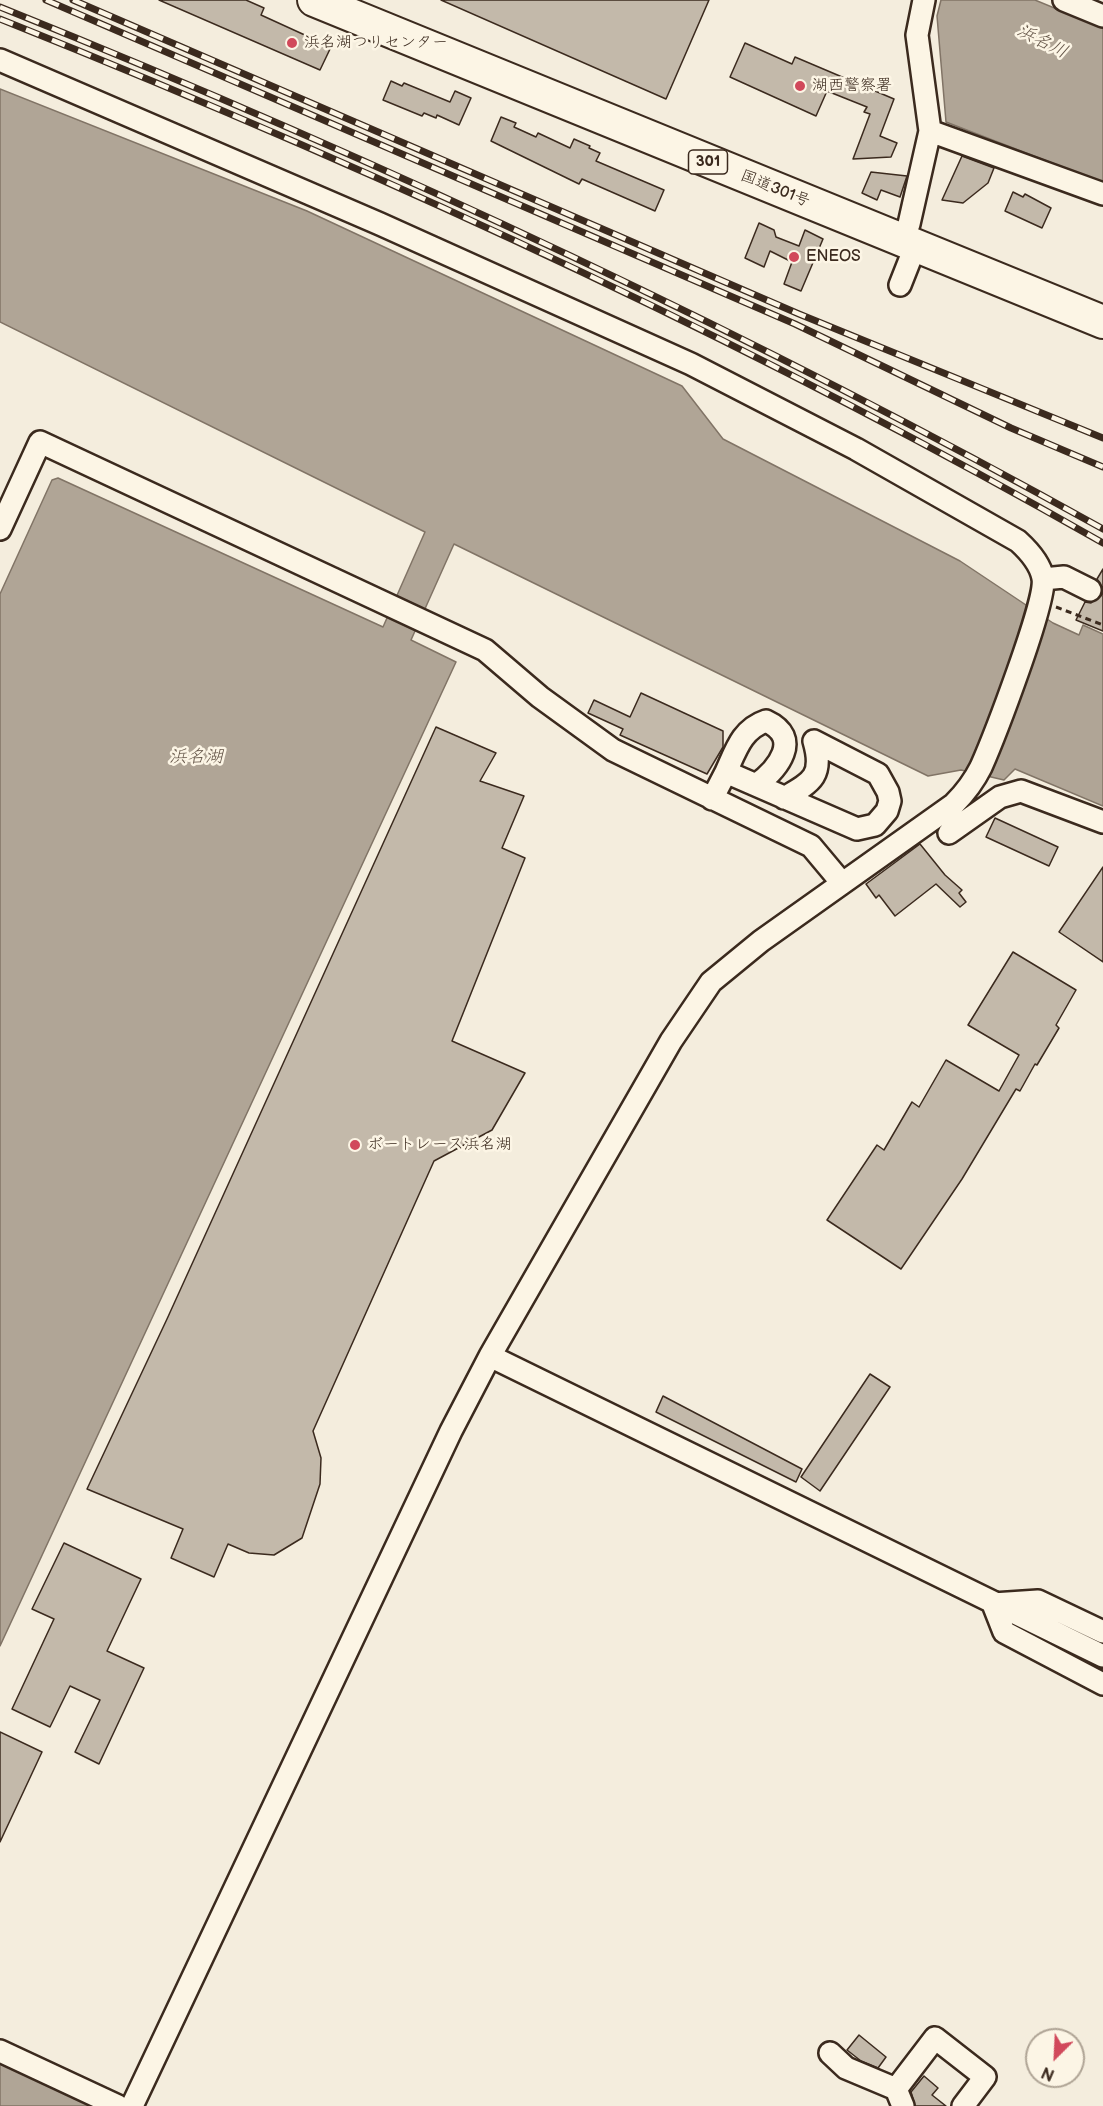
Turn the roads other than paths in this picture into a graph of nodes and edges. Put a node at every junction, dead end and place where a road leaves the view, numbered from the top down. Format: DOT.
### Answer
graph roads {
  1 [pos="314,0"];
  2 [pos="924,0"];
  3 [pos="1064,0"];
  4 [pos="354,8"];
  5 [pos="1103,16"];
  6 [pos="0,60"];
  7 [pos="930,131"];
  8 [pos="1103,194"];
  9 [pos="909,244"];
  10 [pos="900,285"];
  11 [pos="1103,322"];
  12 [pos="0,529"];
  13 [pos="1043,579"];
  14 [pos="1090,590"];
  15 [pos="775,725"];
  16 [pos="814,741"];
  17 [pos="726,772"];
  18 [pos="756,785"];
  19 [pos="784,798"];
  20 [pos="712,799"];
  21 [pos="1103,822"];
  22 [pos="949,833"];
  23 [pos="842,882"];
  24 [pos="490,1356"];
  25 [pos="993,1604"];
  26 [pos="1103,1632"];
  27 [pos="1103,1656"];
  28 [pos="1103,1684"];
  29 [pos="0,2051"];
  30 [pos="830,2053"];
  31 [pos="900,2098"];
  32 [pos="118,2106"];
  33 [pos="132,2106"];
  34 [pos="963,2106"];
  1 -- 4 [label="highway, 国道301号 / 301"];
  2 -- 7 [label="street"];
  3 -- 5 [label="street"];
  4 -- 9 [label="highway, 国道301号 / 301"];
  6 -- 13 [label="street"];
  7 -- 8 [label="street"];
  7 -- 9 [label="street"];
  9 -- 10 [label="street"];
  9 -- 11 [label="highway, 国道301号 / 301"];
  12 -- 20 [label="street"];
  13 -- 14 [label="street"];
  13 -- 23 [label="street"];
  15 -- 16 [label="street"];
  15 -- 17 [label="street"];
  15 -- 18 [label="street"];
  16 -- 19 [label="street"];
  16 -- 19 [label="street"];
  17 -- 18 [label="street"];
  17 -- 20 [label="street"];
  18 -- 19 [label="street"];
  20 -- 23 [label="street"];
  21 -- 22 [label="street"];
  23 -- 24 [label="street"];
  24 -- 25 [label="street"];
  24 -- 33 [label="street"];
  25 -- 26 [label="street"];
  25 -- 27 [label="street"];
  25 -- 28 [label="street"];
  29 -- 32 [label="street"];
  30 -- 31 [label="street"];
  31 -- 34 [label="street"];
}
